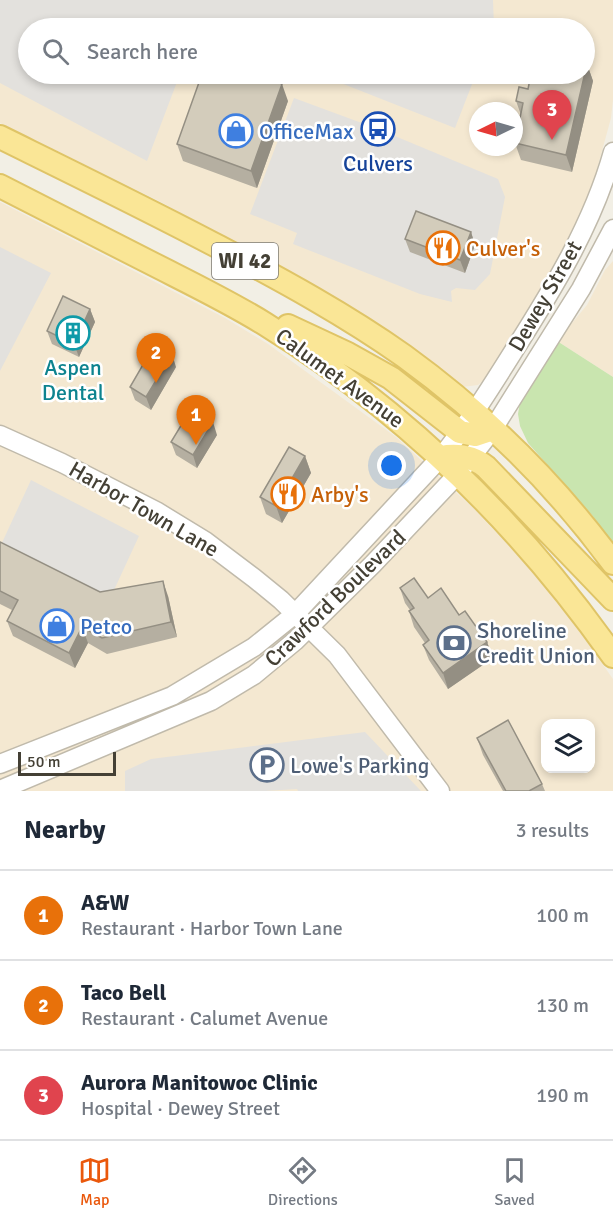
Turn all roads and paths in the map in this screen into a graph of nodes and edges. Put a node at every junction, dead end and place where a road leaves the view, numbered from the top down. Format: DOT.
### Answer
graph roads {
  1 [pos="0,137"];
  2 [pos="613,152"];
  3 [pos="0,186"];
  4 [pos="588,217"];
  5 [pos="613,230"];
  6 [pos="245,312"];
  7 [pos="473,412"];
  8 [pos="493,429"];
  9 [pos="460,432"];
  10 [pos="0,435"];
  11 [pos="441,457"];
  12 [pos="464,466"];
  13 [pos="613,563"];
  14 [pos="613,600"];
  15 [pos="295,614"];
  16 [pos="309,628"];
  17 [pos="613,656"];
  18 [pos="0,764"];
  19 [pos="0,790"];
  20 [pos="440,791"];
  1 -- 7 [label="main road, WI 42"];
  2 -- 4 [label="street, Dewey Street"];
  3 -- 6 [label="main road, Calumet Avenue / WI 42"];
  4 -- 5 [label="street"];
  4 -- 7 [label="street, Dewey Street"];
  5 -- 8 [label="street, Dewey Street"];
  6 -- 9 [label="main road"];
  6 -- 11 [label="main road, Calumet Avenue / WI 42"];
  7 -- 8 [label="main road, WI 42"];
  7 -- 9 [label="street, Dewey Street"];
  8 -- 9 [label="main road"];
  8 -- 12 [label="street, Dewey Street"];
  8 -- 13 [label="main road, WI 42"];
  9 -- 11 [label="street, Crawford Boulevard"];
  10 -- 15 [label="street, Harbor Town Lane"];
  11 -- 12 [label="main road"];
  11 -- 15 [label="street, Crawford Boulevard"];
  12 -- 14 [label="main road"];
  12 -- 16 [label="street, Crawford Boulevard"];
  12 -- 17 [label="main road"];
  15 -- 16 [label="street, Harbor Town Lane"];
  15 -- 18 [label="street, Crawford Boulevard"];
  16 -- 19 [label="street, Crawford Boulevard"];
  16 -- 20 [label="street, Harbor Town Lane"];
}
